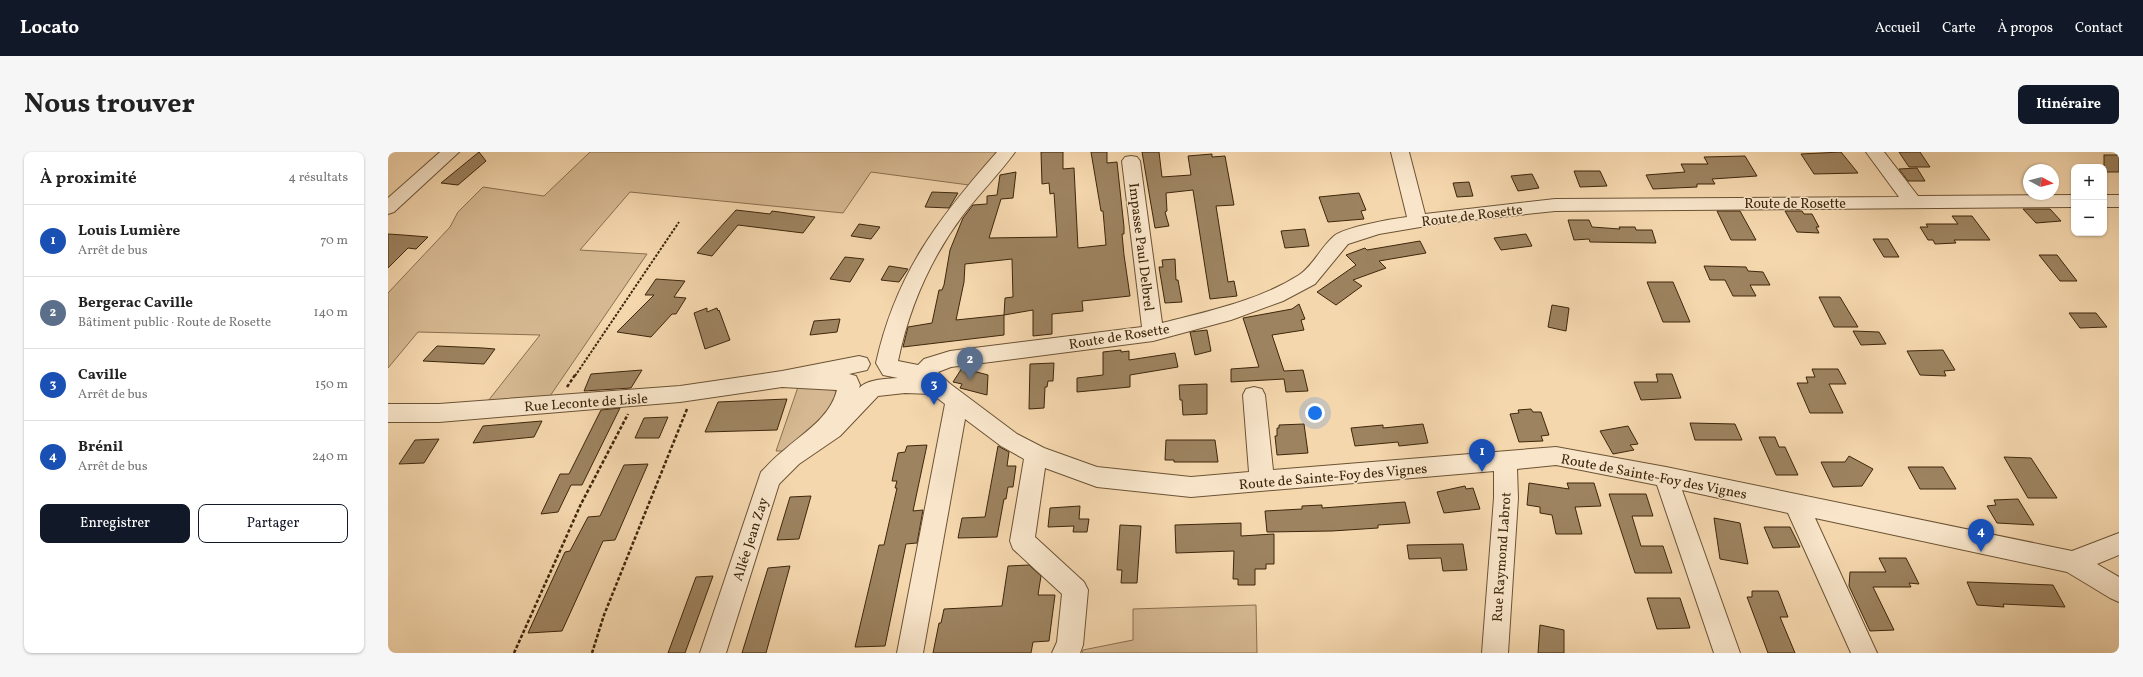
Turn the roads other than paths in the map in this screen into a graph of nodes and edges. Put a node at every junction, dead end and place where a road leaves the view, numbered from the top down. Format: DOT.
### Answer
graph roads {
  1 [pos="450,152"];
  2 [pos="1006,152"];
  3 [pos="1400,152"];
  4 [pos="1875,152"];
  5 [pos="1131,161"];
  6 [pos="2071,201"];
  7 [pos="2107,201"];
  8 [pos="2119,201"];
  9 [pos="1913,203"];
  10 [pos="388,208"];
  11 [pos="1418,221"];
  12 [pos="905,302"];
  13 [pos="1153,333"];
  14 [pos="889,366"];
  15 [pos="855,373"];
  16 [pos="916,380"];
  17 [pos="874,389"];
  18 [pos="949,395"];
  19 [pos="1254,395"];
  20 [pos="388,412"];
  21 [pos="812,442"];
  22 [pos="1036,455"];
  23 [pos="1505,461"];
  24 [pos="1666,477"];
  25 [pos="1262,482"];
  26 [pos="1797,505"];
  27 [pos="2119,544"];
  28 [pos="2072,562"];
  29 [pos="2119,590"];
  30 [pos="713,653"];
  31 [pos="910,653"];
  32 [pos="1065,653"];
  33 [pos="1495,653"];
  34 [pos="1727,653"];
  35 [pos="1864,653"];
  1 -- 10 [label="street"];
  2 -- 12 [label="street"];
  3 -- 11 [label="street"];
  4 -- 9 [label="street"];
  5 -- 13 [label="street, Impasse Paul Delbrel"];
  6 -- 9 [label="street, Route de Rosette"];
  7 -- 8 [label="street"];
  9 -- 11 [label="street, Route de Rosette"];
  11 -- 13 [label="street, Route de Rosette"];
  12 -- 14 [label="street, Allée Jean Zay"];
  12 -- 15 [label="street"];
  13 -- 16 [label="street, Route de Rosette"];
  14 -- 15 [label="street, Route de Sainte-Foy des Vignes"];
  14 -- 16 [label="street, Route de Sainte-Foy des Vignes"];
  14 -- 17 [label="street, Allée Jean Zay"];
  15 -- 17 [label="street, Route de Sainte-Foy des Vignes"];
  15 -- 20 [label="street, Rue Leconte de Lisle"];
  15 -- 21 [label="street, Allée Jean Zay"];
  16 -- 17 [label="street, Route de Sainte-Foy des Vignes"];
  16 -- 18 [label="street, Route de Sainte-Foy des Vignes"];
  17 -- 21 [label="street, Allée Jean Zay"];
  18 -- 22 [label="street, Route de Sainte-Foy des Vignes"];
  18 -- 31 [label="street"];
  19 -- 25 [label="street"];
  21 -- 30 [label="street, Allée Jean Zay"];
  22 -- 25 [label="street, Route de Sainte-Foy des Vignes"];
  22 -- 32 [label="street"];
  23 -- 24 [label="street, Route de Sainte-Foy des Vignes"];
  23 -- 25 [label="street, Route de Sainte-Foy des Vignes"];
  23 -- 33 [label="street, Rue Raymond Labrot"];
  24 -- 26 [label="street, Route de Sainte-Foy des Vignes"];
  24 -- 34 [label="street"];
  26 -- 28 [label="street, Route de Sainte-Foy des Vignes"];
  26 -- 35 [label="street"];
  27 -- 28 [label="street"];
  28 -- 29 [label="street"];
}
